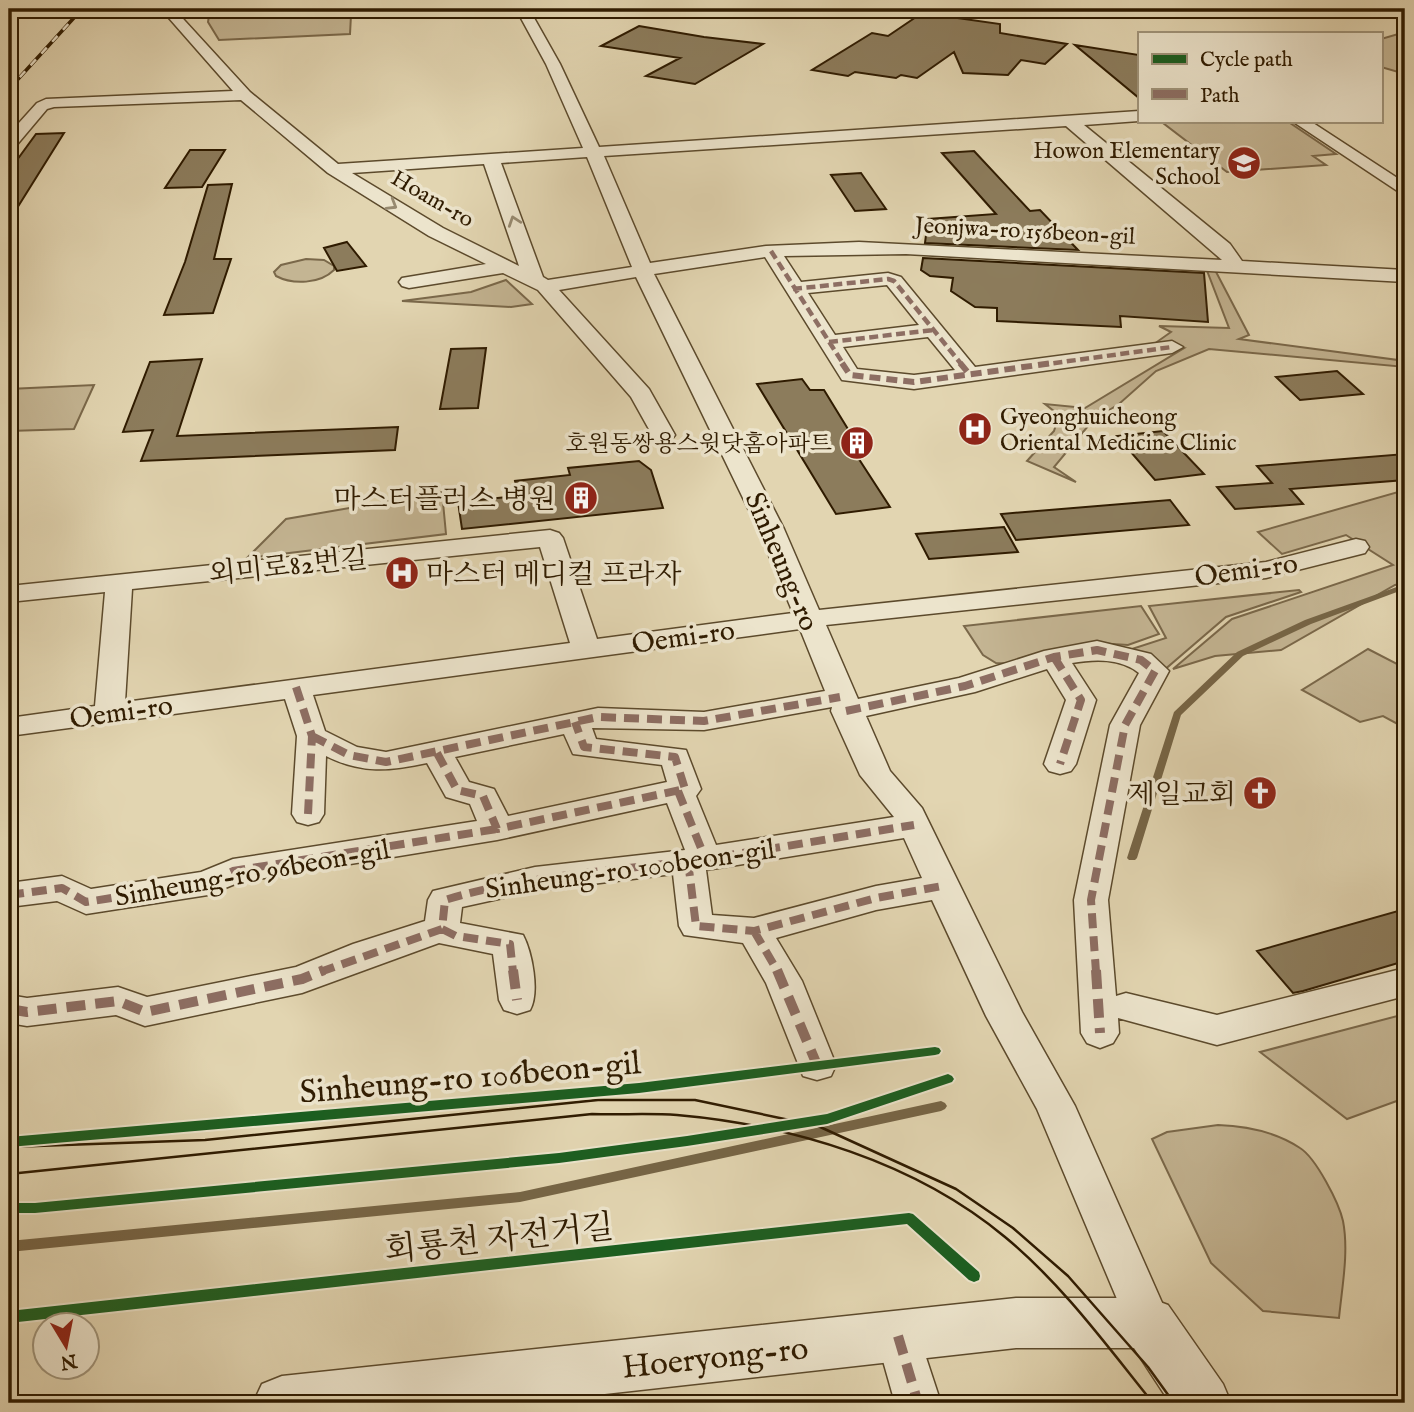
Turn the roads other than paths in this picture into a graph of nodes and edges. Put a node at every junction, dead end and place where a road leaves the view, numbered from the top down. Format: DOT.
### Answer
graph roads {
  1 [pos="167,9"];
  2 [pos="523,9"];
  3 [pos="245,95"];
  4 [pos="1138,116"];
  5 [pos="1070,121"];
  6 [pos="1302,122"];
  7 [pos="9,144"];
  8 [pos="594,153"];
  9 [pos="491,160"];
  10 [pos="334,169"];
  11 [pos="1405,191"];
  12 [pos="771,251"];
  13 [pos="503,267"];
  14 [pos="1237,267"];
  15 [pos="644,272"];
  16 [pos="1405,276"];
  17 [pos="409,282"];
  18 [pos="540,284"];
  19 [pos="793,289"];
  20 [pos="934,330"];
  21 [pos="828,342"];
  22 [pos="1172,347"];
  23 [pos="970,374"];
  24 [pos="663,435"];
  25 [pos="1356,547"];
  26 [pos="120,582"];
  27 [pos="9,593"];
  28 [pos="809,619"];
  29 [pos="586,649"];
  30 [pos="1054,657"];
  31 [pos="296,687"];
  32 [pos="843,704"];
  33 [pos="109,713"];
  34 [pos="575,722"];
  35 [pos="9,727"];
  36 [pos="312,736"];
  37 [pos="437,753"];
  38 [pos="1060,764"];
  39 [pos="678,790"];
  40 [pos="308,814"];
  41 [pos="914,825"];
  42 [pos="498,829"];
  43 [pos="697,860"];
  44 [pos="942,886"];
  45 [pos="9,895"];
  46 [pos="442,929"];
  47 [pos="754,931"];
  48 [pos="1405,982"];
  49 [pos="517,1000"];
  50 [pos="1126,1007"];
  51 [pos="9,1009"];
  52 [pos="1100,1033"];
  53 [pos="817,1065"];
  54 [pos="1149,1322"];
  55 [pos="898,1336"];
  56 [pos="282,1403"];
  57 [pos="918,1403"];
  58 [pos="1175,1403"];
  59 [pos="1203,1403"];
  1 -- 3 [label="street, Hoam-ro"];
  2 -- 8 [label="street, Sinheung-ro"];
  3 -- 7 [label="street"];
  3 -- 10 [label="street, Hoam-ro"];
  4 -- 5 [label="street"];
  5 -- 8 [label="street"];
  5 -- 14 [label="street"];
  6 -- 11 [label="street"];
  8 -- 9 [label="street"];
  8 -- 15 [label="street, Sinheung-ro"];
  9 -- 10 [label="street"];
  18 -- 9 [label="street, one-way"];
  10 -- 13 [label="street, Hoam-ro, one-way"];
  12 -- 14 [label="street, Jeonjwa-ro 156beon-gil"];
  12 -- 15 [label="street, Jeonjwa-ro 156beon-gil"];
  12 -- 19 [label="street"];
  13 -- 17 [label="street"];
  13 -- 18 [label="street, Hoam-ro"];
  14 -- 16 [label="street, Jeonjwa-ro 156beon-gil"];
  15 -- 18 [label="street, Jeonjwa-ro 156beon-gil"];
  15 -- 28 [label="street, Sinheung-ro"];
  18 -- 24 [label="street, Hoam-ro"];
  19 -- 20 [label="street"];
  19 -- 21 [label="street"];
  20 -- 21 [label="street"];
  20 -- 23 [label="street"];
  21 -- 23 [label="street"];
  22 -- 23 [label="street"];
  25 -- 28 [label="street, Oemi-ro"];
  26 -- 27 [label="street, 외미로82번길"];
  26 -- 29 [label="street, 외미로82번길"];
  26 -- 33 [label="street"];
  28 -- 29 [label="street, Oemi-ro"];
  28 -- 32 [label="street, Sinheung-ro"];
  29 -- 31 [label="street, Oemi-ro"];
  30 -- 32 [label="street"];
  30 -- 38 [label="street"];
  30 -- 52 [label="street"];
  31 -- 33 [label="street, Oemi-ro"];
  31 -- 36 [label="street"];
  32 -- 34 [label="street"];
  32 -- 41 [label="street, Sinheung-ro"];
  33 -- 35 [label="street, Oemi-ro"];
  34 -- 37 [label="street"];
  34 -- 39 [label="street"];
  36 -- 37 [label="street"];
  36 -- 40 [label="street"];
  37 -- 42 [label="street"];
  39 -- 42 [label="street, Sinheung-ro 96beon-gil"];
  39 -- 43 [label="street"];
  41 -- 43 [label="street, Sinheung-ro 100beon-gil"];
  41 -- 44 [label="street, Sinheung-ro"];
  42 -- 45 [label="street, Sinheung-ro 96beon-gil"];
  43 -- 46 [label="street, Sinheung-ro 100beon-gil"];
  43 -- 47 [label="street"];
  44 -- 47 [label="street"];
  44 -- 54 [label="street, Sinheung-ro"];
  46 -- 49 [label="street"];
  46 -- 51 [label="street"];
  47 -- 53 [label="street"];
  48 -- 50 [label="street"];
  54 -- 55 [label="street, Hoeryong-ro"];
  54 -- 58 [label="street"];
  54 -- 59 [label="street"];
  55 -- 56 [label="street, Hoeryong-ro"];
  55 -- 57 [label="street"];
}
